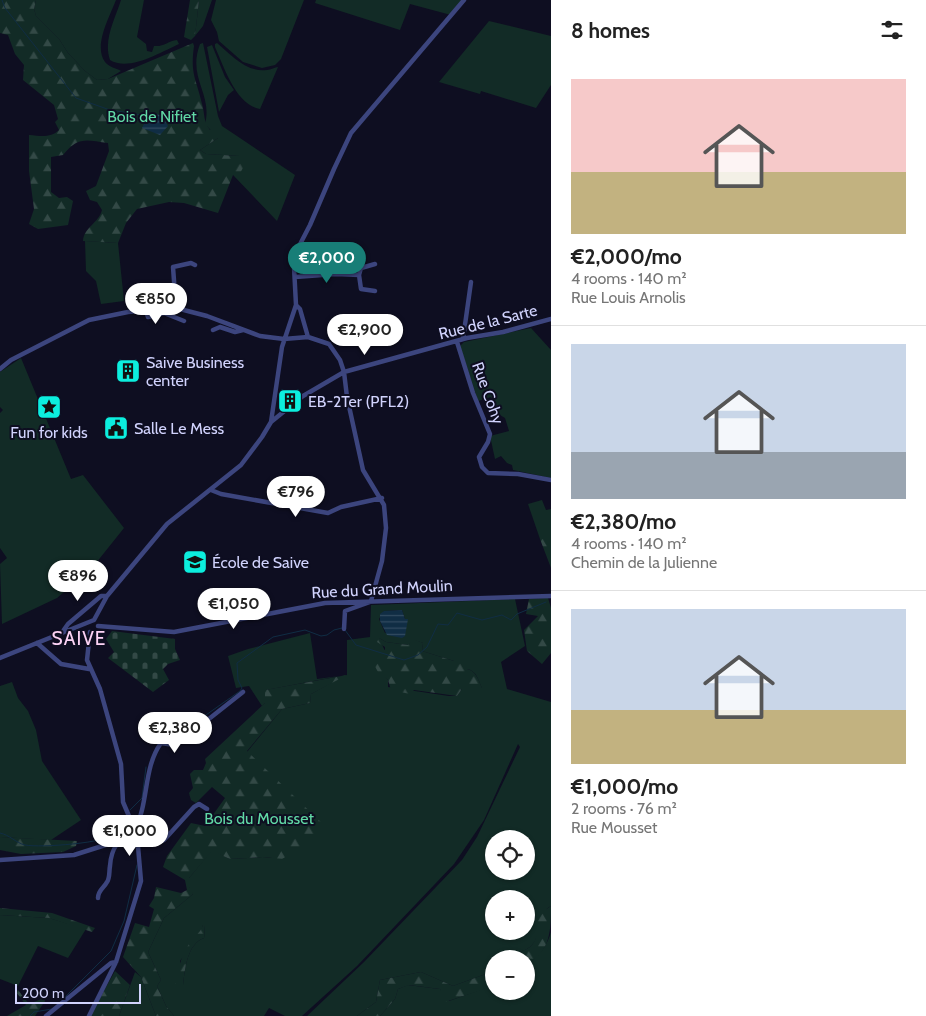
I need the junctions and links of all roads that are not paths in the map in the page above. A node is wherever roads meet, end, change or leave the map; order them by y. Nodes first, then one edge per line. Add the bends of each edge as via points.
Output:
1 (464, 0) edge
2 (375, 264) dead end
3 (195, 265) dead end
4 (359, 275) junction
5 (295, 277) junction
6 (472, 282) dead end
7 (375, 291) dead end
8 (296, 305) junction
9 (176, 308) junction
10 (146, 311) junction
11 (551, 319) edge
12 (184, 321) dead end
13 (212, 330) dead end
14 (244, 330) junction
15 (308, 338) junction
16 (284, 339) junction
17 (463, 340) junction
18 (456, 342) junction
19 (0, 368) edge
20 (344, 372) junction
21 (271, 422) junction
22 (551, 480) edge
23 (211, 490) junction
24 (382, 498) junction
25 (107, 596) junction
26 (551, 596) edge
27 (371, 601) junction
28 (94, 620) junction
29 (86, 625) junction
30 (98, 626) junction
31 (344, 628) dead end
32 (63, 631) junction
33 (90, 632) junction
34 (37, 642) junction
35 (0, 658) edge
36 (89, 668) junction
37 (243, 692) dead end
38 (207, 808) dead end
39 (136, 832) junction
40 (118, 841) junction
41 (0, 860) edge
42 (98, 898) dead end
43 (116, 962) junction
44 (46, 1016) edge
45 (89, 1016) edge

1 - 5 street via 351,133 296,252
2 - 4 street via 361,268
3 - 9 street via 173,267
4 - 5 street
4 - 7 street via 361,289
5 - 8 street
6 - 17 street
8 - 15 street via 300,308
8 - 16 street
9 - 10 street
9 - 14 street
10 - 12 street via 148,317 164,313
10 - 19 street via 90,320
11 - 17 street, Rue de la Sarte
13 - 14 street via 220,327 235,332
14 - 16 street
15 - 16 street
15 - 20 street via 329,344
16 - 21 street
17 - 18 street, Rue de la Sarte
18 - 20 street, Rue de la Sarte
18 - 22 street, Rue Cohy via 490,434 479,457 482,467 494,474 518,474
20 - 21 street, Rue de la Sarte via 303,396
20 - 24 street via 363,470
21 - 23 street via 242,465
23 - 24 street via 328,513
23 - 25 street via 171,520
24 - 27 street via 386,528 380,570
25 - 28 street
25 - 32 street via 101,596
26 - 27 street, Rue du Grand Moulin
27 - 30 street, Rue du Grand Moulin via 306,605 174,632
27 - 31 street via 345,611
28 - 29 street
28 - 30 street
29 - 32 street
29 - 33 street
30 - 33 street
32 - 34 street
33 - 36 street
34 - 35 street
34 - 36 street via 62,664
36 - 39 street via 95,678 121,764 123,802
37 - 39 street via 174,745 161,743 148,775
38 - 39 street via 199,804 194,806 164,840
39 - 40 street via 124,835
39 - 43 street via 140,886
40 - 41 street via 74,855
40 - 42 street via 110,857 108,880 98,892
43 - 44 street
43 - 45 street

